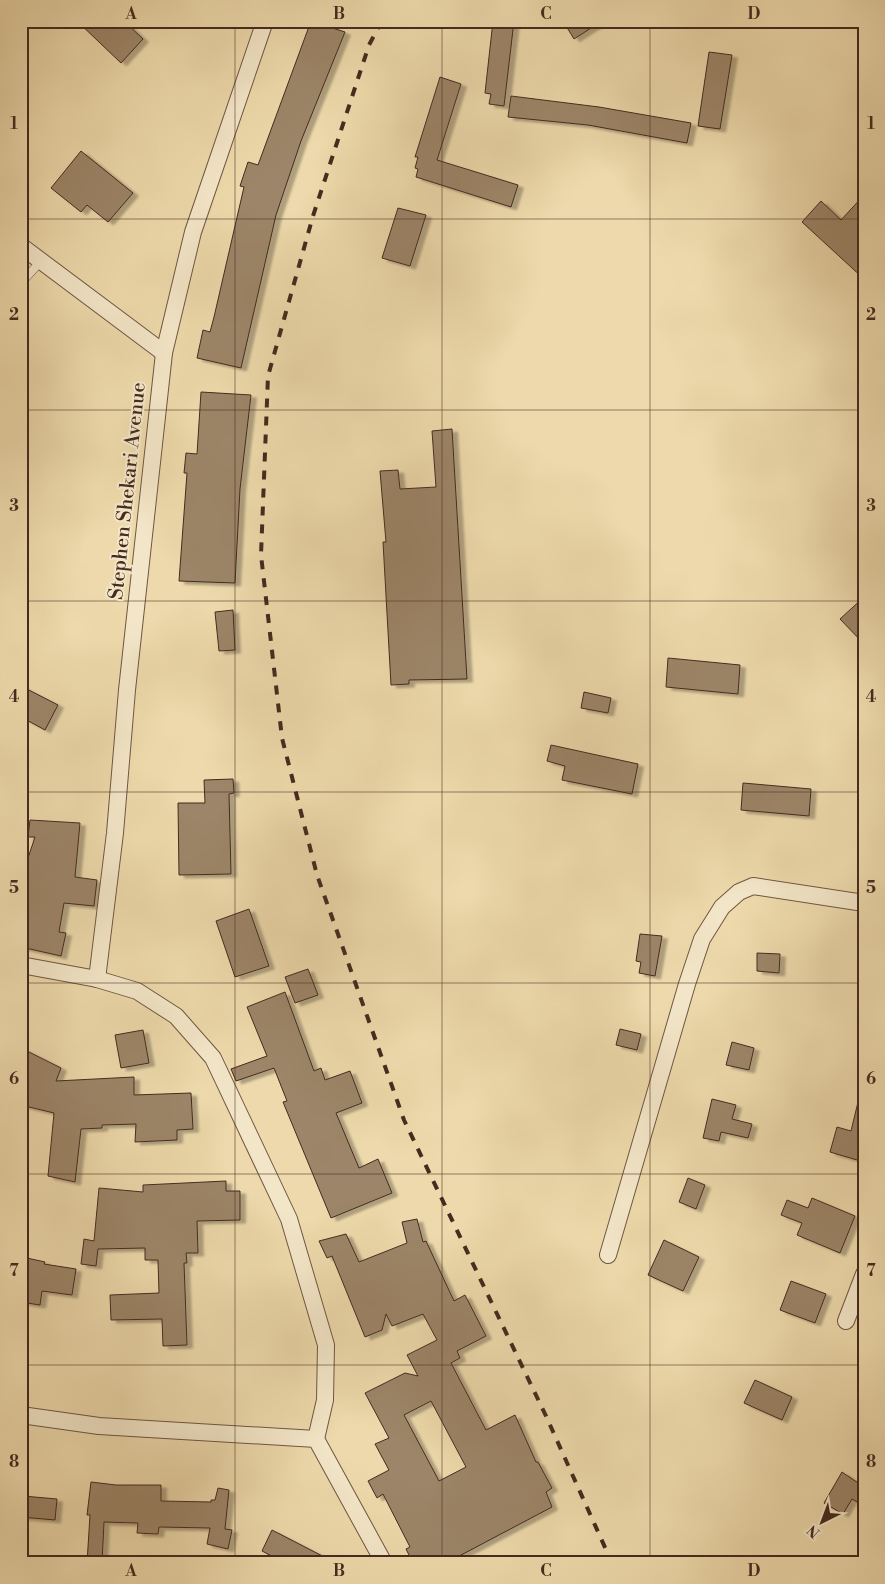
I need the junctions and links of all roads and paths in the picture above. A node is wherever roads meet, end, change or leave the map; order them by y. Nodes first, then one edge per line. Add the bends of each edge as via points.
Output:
1 (265, 21) edge
2 (21, 246) edge
3 (41, 261) junction
4 (21, 283) edge
5 (164, 353) junction
6 (864, 904) edge
7 (21, 965) edge
8 (97, 979) junction
9 (608, 1255) dead end
10 (864, 1274) edge
11 (846, 1321) dead end
12 (21, 1415) edge
13 (316, 1439) junction
14 (384, 1563) edge

1 - 5 street, Stephen Shekari Avenue via 193,232
2 - 3 street
3 - 4 lane
3 - 5 street
5 - 8 street, Stephen Shekari Avenue
6 - 9 street via 753,886 739,892 722,907 702,939 686,984
7 - 8 street
8 - 13 street via 137,992 176,1016 213,1058 289,1219 326,1345 324,1400
10 - 11 street
12 - 13 street via 99,1426
13 - 14 street

